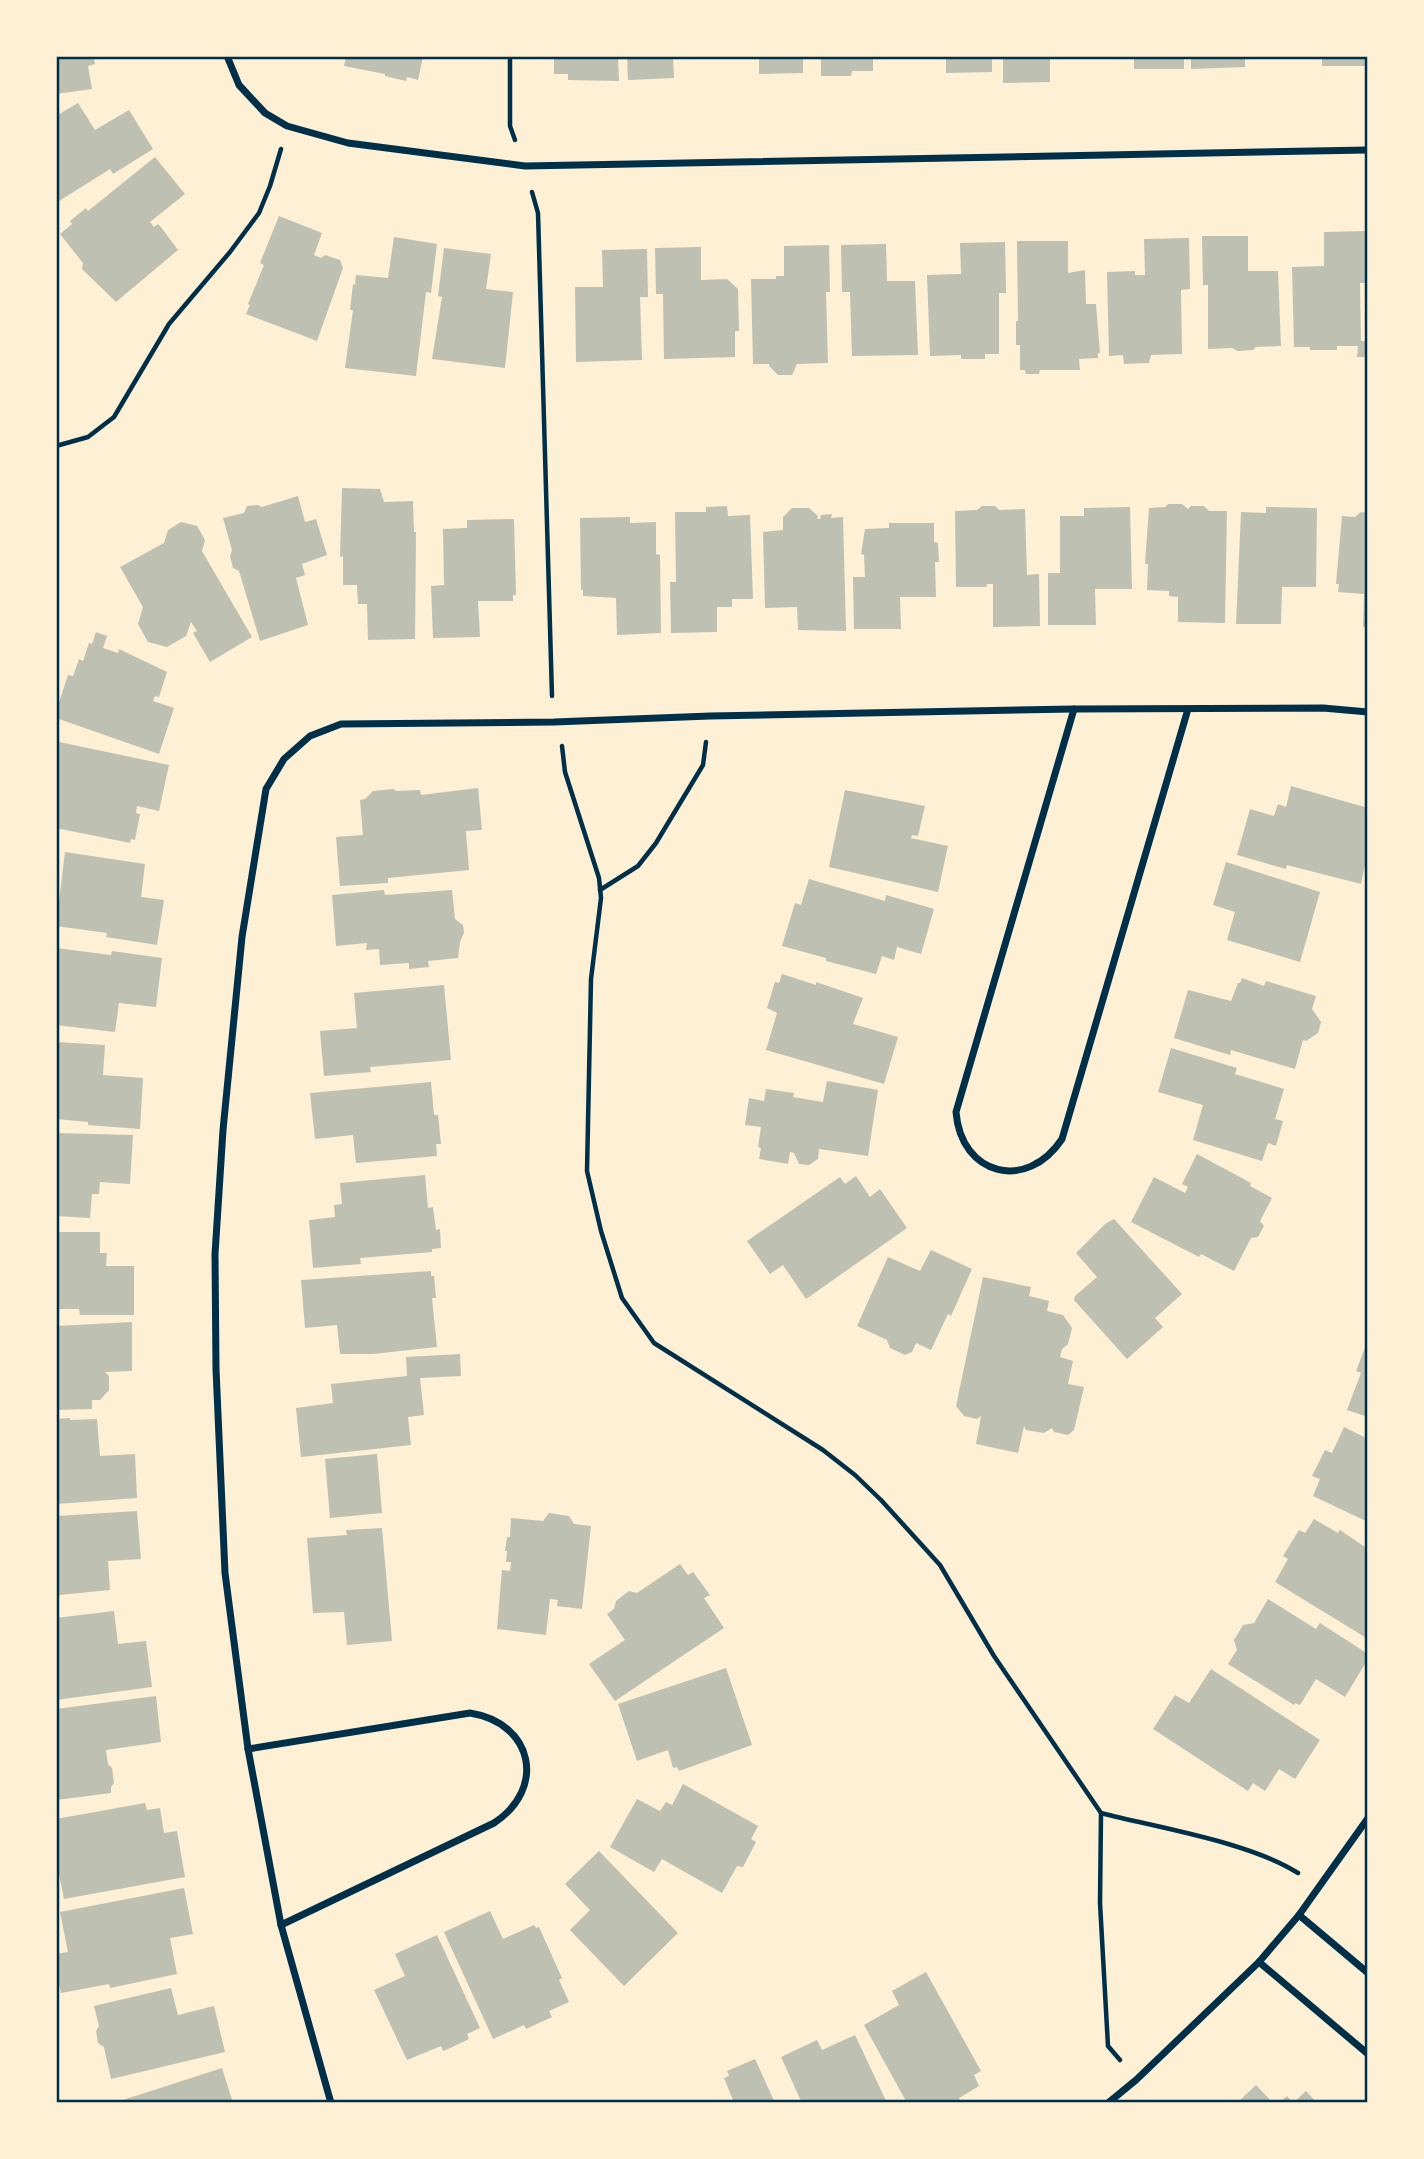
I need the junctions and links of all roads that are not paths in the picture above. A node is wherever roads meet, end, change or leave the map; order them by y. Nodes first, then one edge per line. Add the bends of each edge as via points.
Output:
1 (227, 56) edge
2 (1368, 150) edge
3 (1074, 709) junction
4 (1188, 709) junction
5 (1368, 712) edge
6 (248, 1749) junction
7 (1368, 1818) edge
8 (1299, 1915) junction
9 (281, 1925) junction
10 (1259, 1962) junction
11 (1368, 1973) edge
12 (1368, 2054) edge
13 (331, 2103) edge
14 (1108, 2103) edge

1 - 2 street via 239,85 265,113 287,126 348,143 525,166
3 - 4 street
3 - 4 street via 956,1112 958,1129 975,1158 1007,1171 1039,1163 1062,1139
3 - 6 street via 341,724 310,736 284,759 266,789 242,937 215,1254 225,1573
4 - 5 street
6 - 9 street
6 - 9 street via 470,1713 503,1723 524,1751 526,1784 508,1814
7 - 8 street
8 - 10 street
8 - 11 street
9 - 13 street
10 - 12 street
10 - 14 street

